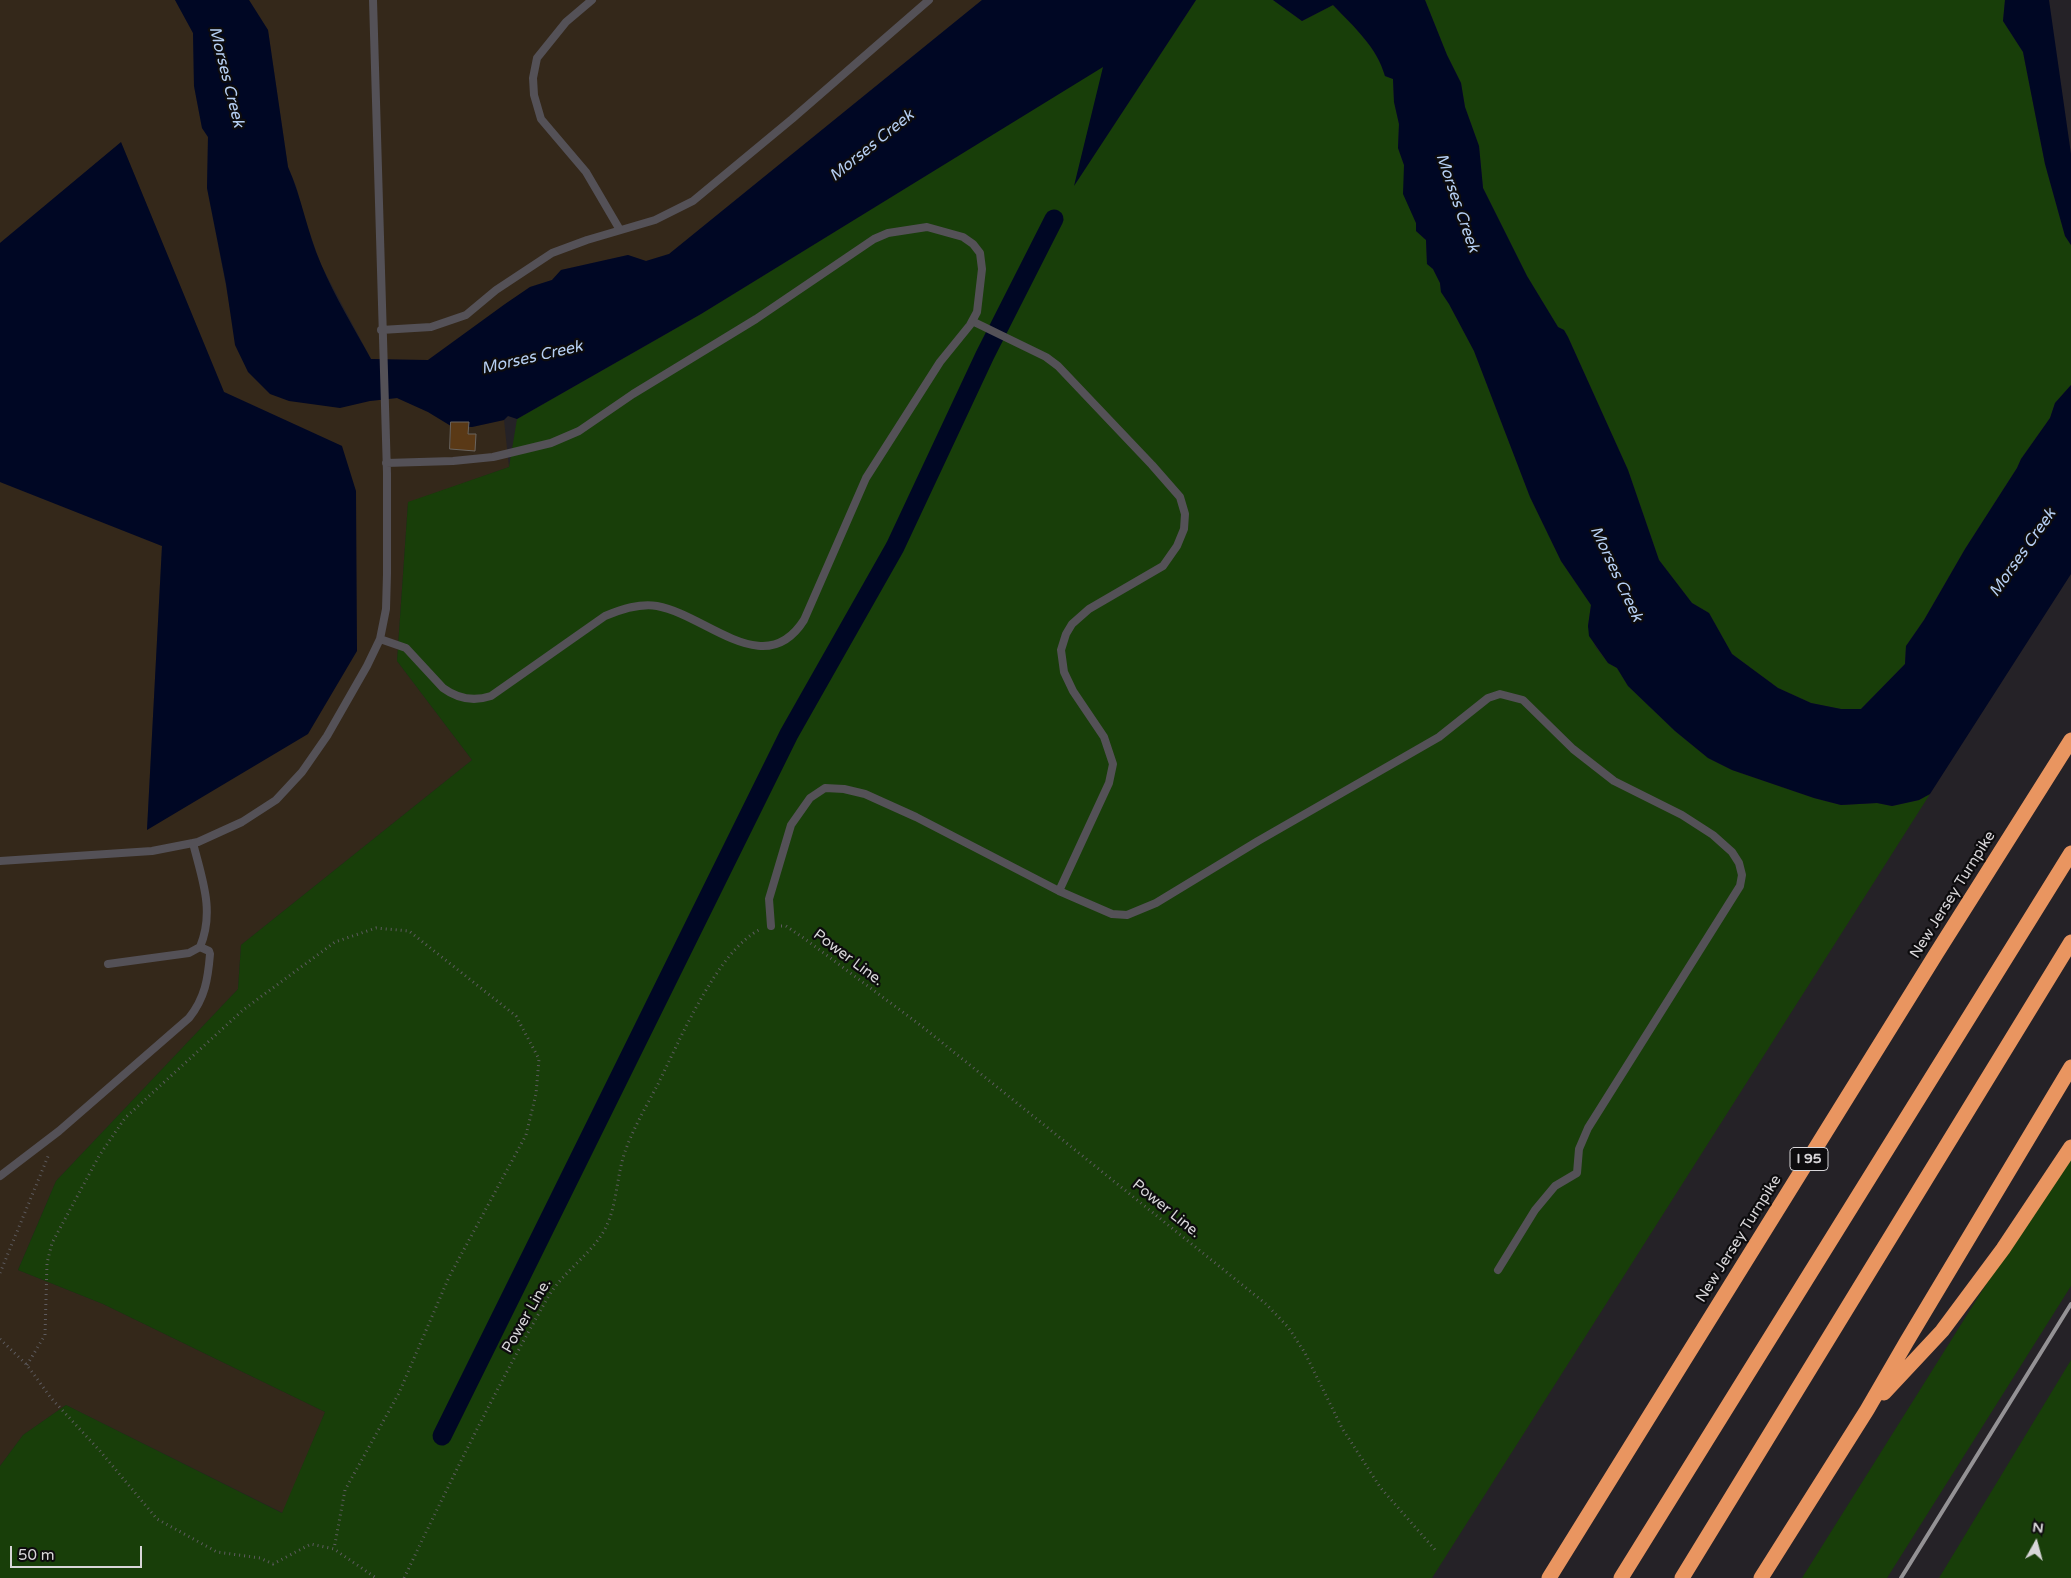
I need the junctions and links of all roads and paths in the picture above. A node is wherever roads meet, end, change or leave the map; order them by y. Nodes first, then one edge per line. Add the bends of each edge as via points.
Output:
1 (373, 0) edge
2 (592, 0) edge
3 (929, 0) edge
4 (620, 230) junction
5 (972, 321) junction
6 (382, 330) junction
7 (386, 462) junction
8 (380, 639) junction
9 (2071, 740) edge
10 (194, 843) junction
11 (2071, 853) edge
12 (0, 860) edge
13 (1059, 891) junction
14 (771, 926) junction
15 (2071, 942) edge
16 (200, 947) junction
17 (108, 964) dead end
18 (2071, 1067) edge
19 (59, 1131) junction
20 (2071, 1147) edge
21 (0, 1176) edge
22 (1498, 1270) dead end
23 (0, 1274) edge
24 (0, 1339) edge
25 (27, 1365) junction
26 (1867, 1410) junction
27 (334, 1549) junction
28 (1436, 1551) dead end
29 (376, 1578) edge
30 (404, 1578) edge
31 (1549, 1578) edge
32 (1621, 1578) edge
33 (1682, 1578) edge
34 (1761, 1578) edge

1 - 6 lane
2 - 4 lane via 566,22 537,58 534,95 541,119 586,172
3 - 4 lane via 693,201 655,220
4 - 6 lane via 552,253 496,290 466,315 431,327
5 - 7 lane via 982,269 980,253 963,237 927,227 908,228 874,239 756,319 579,431 551,443 493,457
5 - 8 lane via 940,362 866,478 804,620 790,638 757,647 736,641 673,610 640,606 605,616 491,696 472,700 443,688 406,648
5 - 13 lane via 1058,366 1180,497 1185,514 1178,546 1163,566 1089,609 1066,634 1061,650 1064,672 1104,737 1113,764 1109,784
6 - 7 lane
7 - 8 lane via 388,574
8 - 10 lane via 327,736 302,772 276,800 242,822
9 - 31 highway, New Jersey Turnpike / I 95
10 - 12 lane via 152,851
10 - 16 lane via 208,911 206,932
11 - 32 highway
13 - 14 lane via 865,794 824,788 810,798 791,825 769,899
13 - 22 lane via 1112,914 1128,915 1140,911 1439,737 1488,698 1500,694 1523,700 1573,749 1614,781 1682,814 1726,846 1739,863 1742,874 1740,886 1588,1128 1579,1149 1577,1173 1555,1186 1535,1210
14 - 28 path, Power Line. via 786,926 924,1028 1266,1304 1288,1327 1305,1353 1342,1428 1380,1487
14 - 30 path, Power Line. via 747,936 720,968 701,998 626,1148 617,1178 614,1206 604,1230 548,1298 463,1455
15 - 33 highway
16 - 17 lane via 189,953
16 - 19 lane via 210,954 207,984 197,1008
18 - 26 highway
19 - 21 lane
19 - 23 path
20 - 26 highway via 1942,1331
24 - 25 path
25 - 27 path via 51,1398 157,1519 217,1552 260,1558 273,1564 311,1544
25 - 27 path via 45,1335 47,1263 52,1242 99,1156 125,1118 243,1010 336,942 376,928 409,931 516,1016 540,1059 536,1094 526,1134 449,1277 398,1393 345,1490
26 - 34 highway
27 - 29 path

